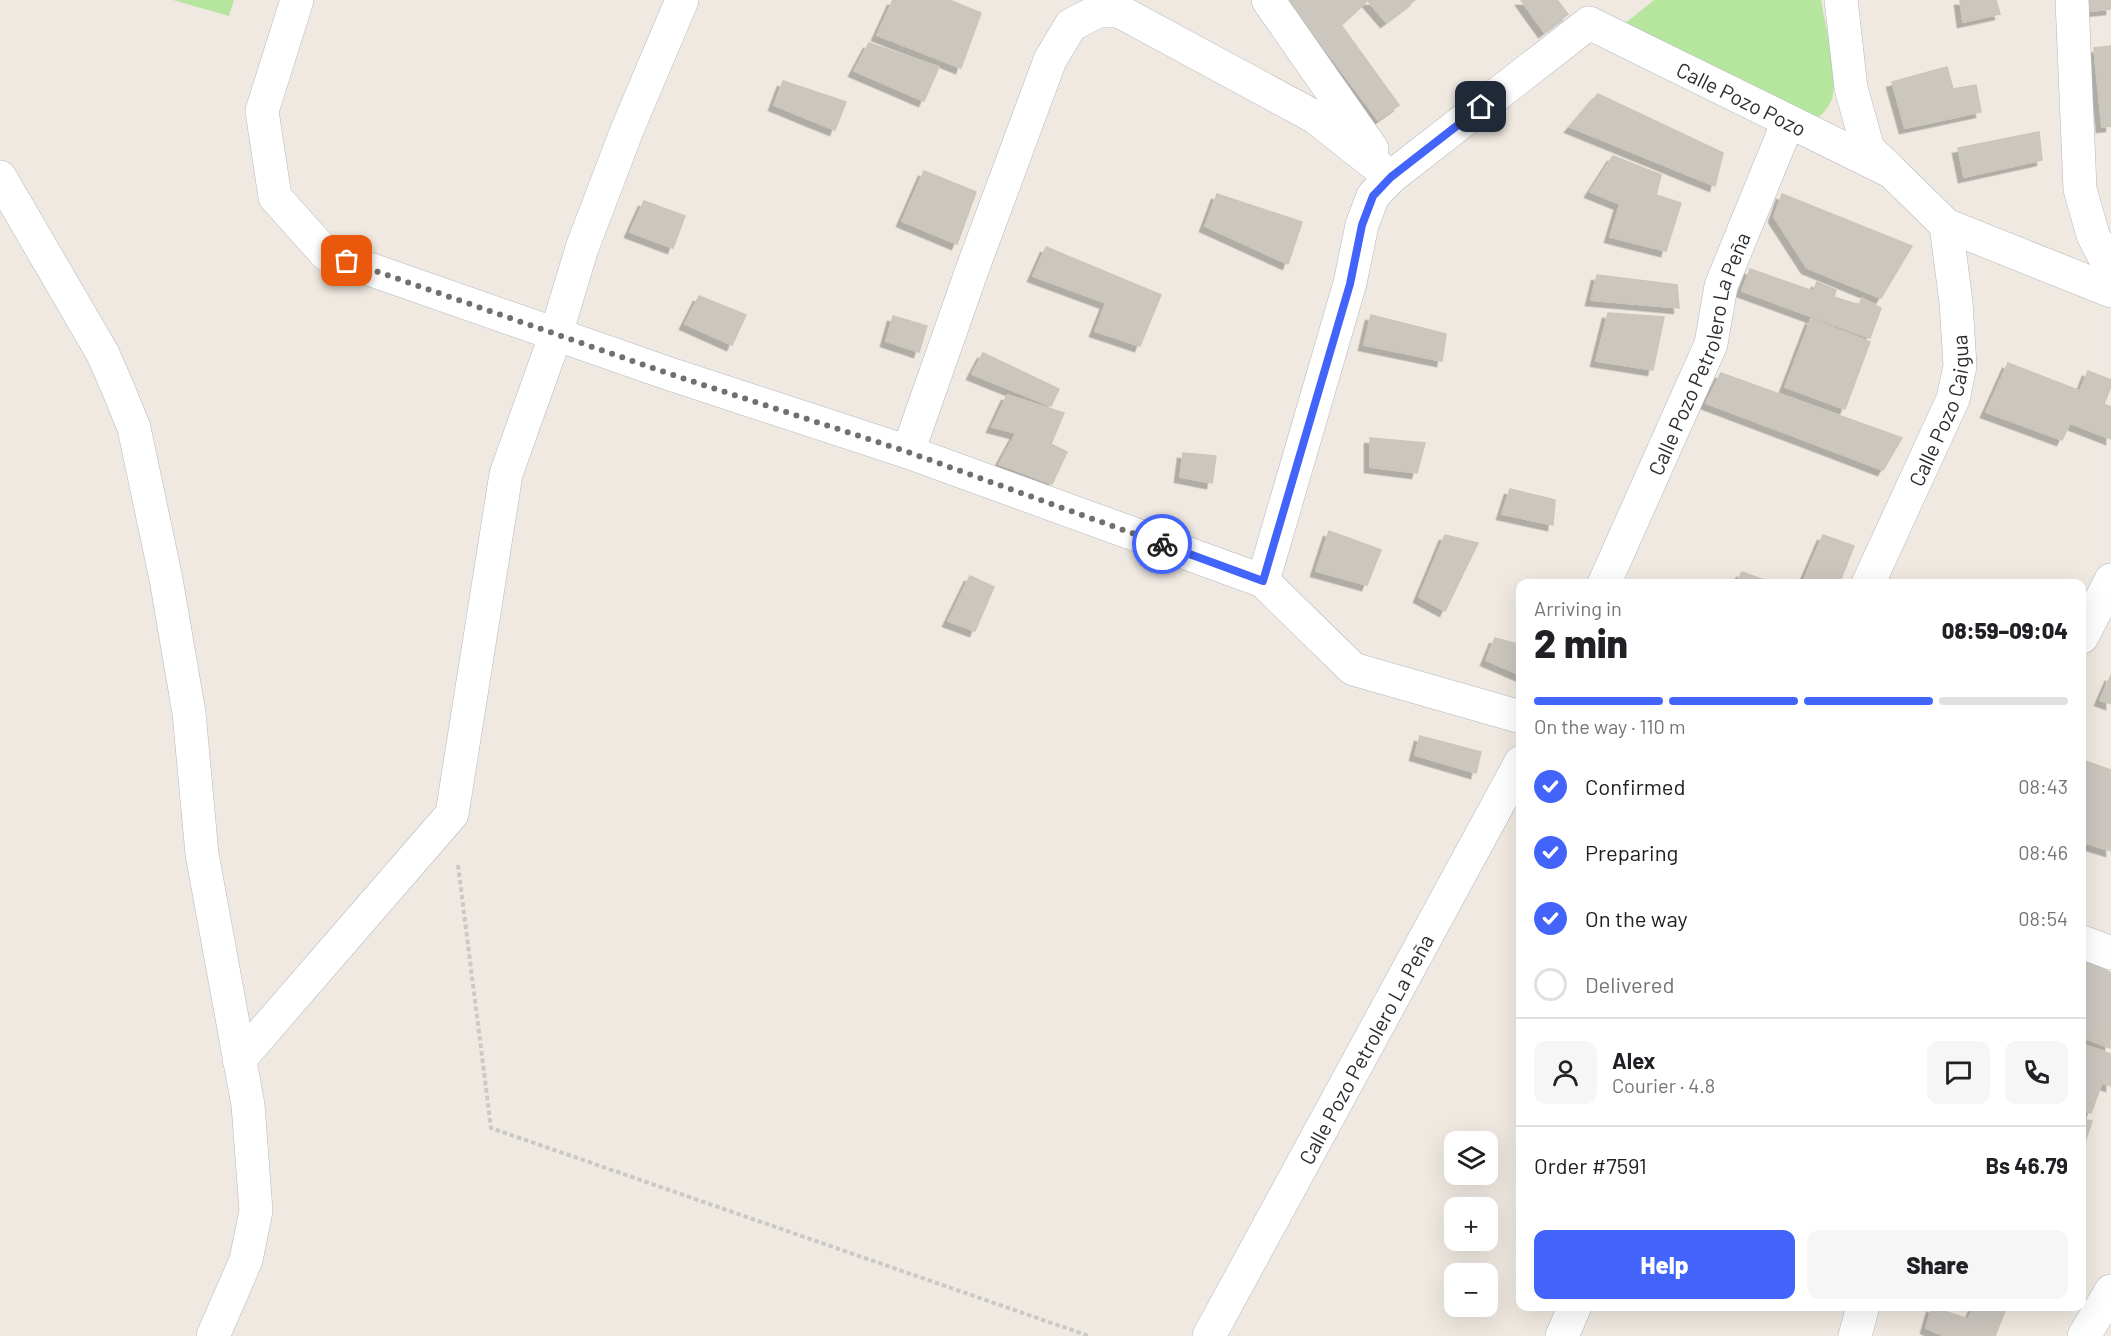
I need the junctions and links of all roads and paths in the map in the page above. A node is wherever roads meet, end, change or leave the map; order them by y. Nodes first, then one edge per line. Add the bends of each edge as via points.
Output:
1 (297, 0) edge
2 (682, 0) edge
3 (1268, 0) edge
4 (1841, 0) edge
5 (2072, 0) edge
6 (1788, 122) junction
7 (1892, 172) junction
8 (0, 177) edge
9 (1391, 177) junction
10 (1946, 225) junction
11 (2111, 270) edge
12 (2111, 291) edge
13 (556, 334) junction
14 (908, 452) junction
15 (1606, 579) edge
16 (1870, 579) edge
17 (2111, 580) edge
18 (1263, 581) junction
19 (2086, 629) edge
20 (1516, 716) edge
21 (1516, 771) edge
22 (452, 814) junction
23 (2086, 944) edge
24 (2111, 953) edge
25 (239, 1059) junction
26 (2111, 1291) edge
27 (1573, 1311) edge
28 (1862, 1311) edge
29 (213, 1336) edge
30 (1089, 1336) edge
31 (1209, 1336) edge
32 (1562, 1336) edge
33 (1855, 1336) edge
34 (2084, 1336) edge

1 - 13 street via 262,111 275,197 326,254
2 - 13 street via 582,248
3 - 9 street
4 - 7 street via 1851,88 1868,149
5 - 11 street via 2080,189 2093,235
6 - 7 street, Calle Pozo Pozo
6 - 9 street, Calle Pozo Pozo via 1589,23
6 - 15 street, Calle Pozo Petrolero La Peña via 1721,286 1711,344
7 - 10 street, Calle Pozo Pozo
8 - 25 street via 103,354 134,428 188,702 202,854
9 - 14 street via 1315,117 1119,11 1098,12 1071,24 1050,60
9 - 18 street via 1373,196 1362,225 1350,284
10 - 12 street, Calle Pozo Pozo
10 - 16 street, Calle Pozo Caigua via 1960,366 1953,399
13 - 14 street
13 - 22 street via 506,474
14 - 18 street
17 - 19 street
18 - 20 street via 1353,669
21 - 31 street, Calle Pozo Petrolero La Peña
22 - 25 street
22 - 30 path via 491,1128
23 - 24 street
25 - 29 street via 248,1105 256,1211 246,1260
26 - 34 street
27 - 32 street
28 - 33 street

